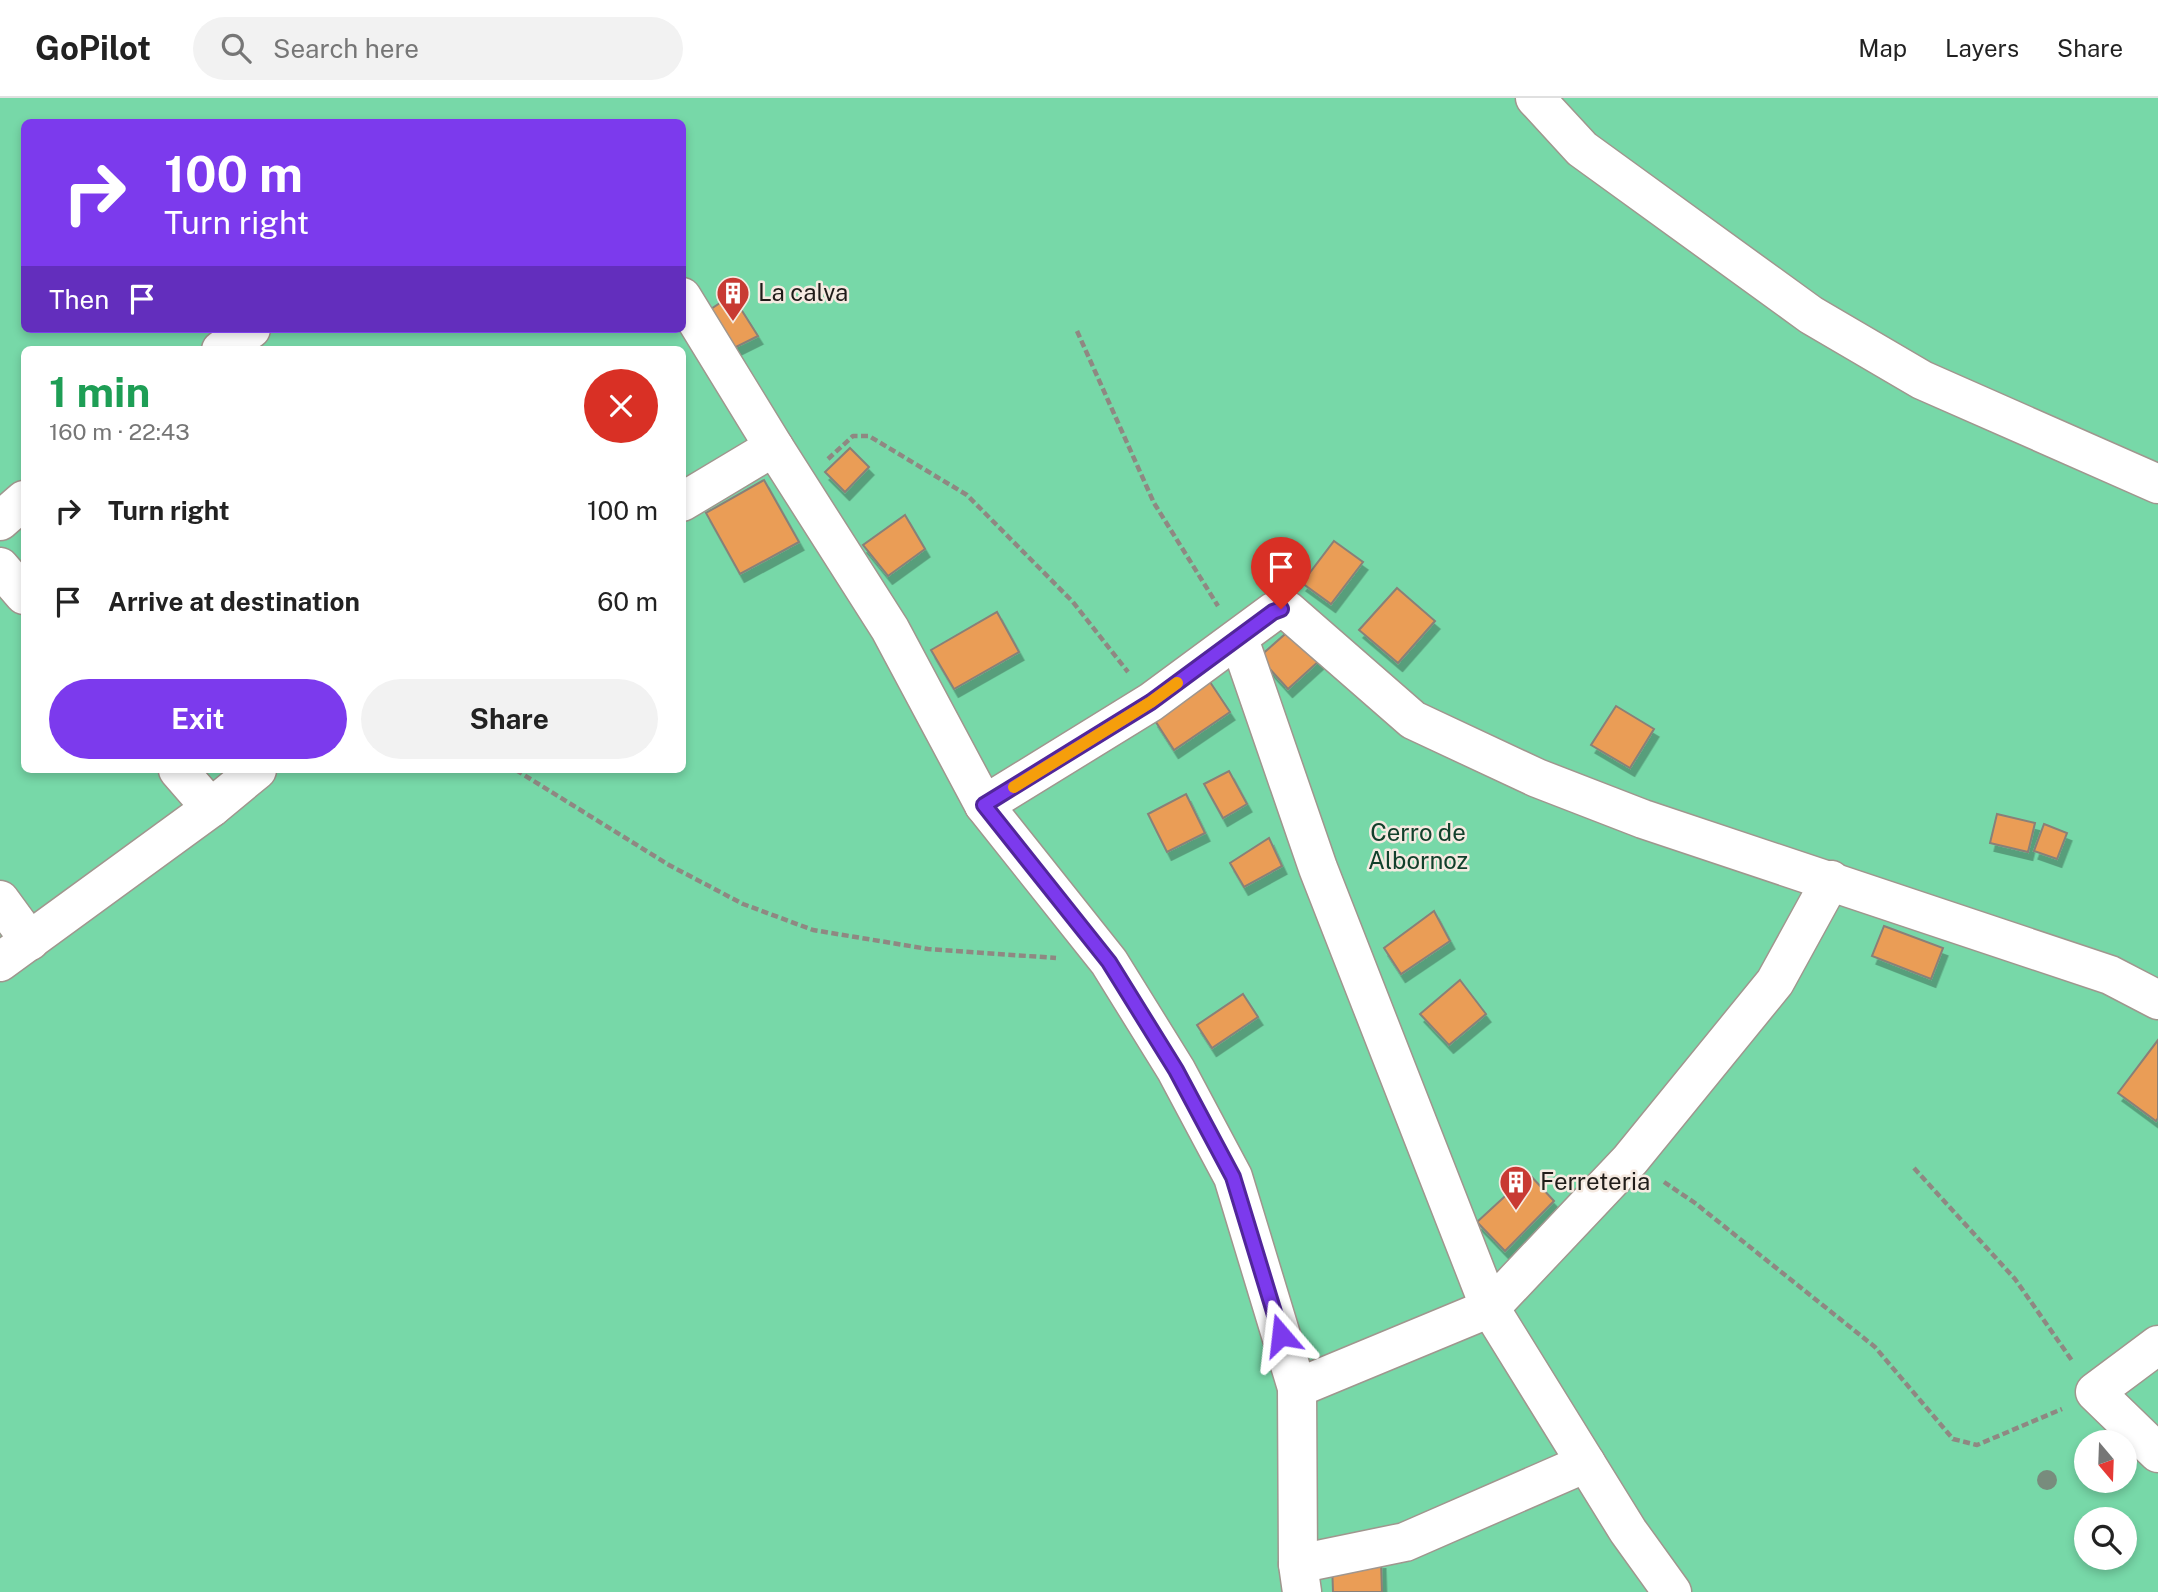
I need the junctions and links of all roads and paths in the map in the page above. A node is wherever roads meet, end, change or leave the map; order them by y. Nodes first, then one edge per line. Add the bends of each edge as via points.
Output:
1 (1535, 98) edge
2 (686, 304) edge
3 (1077, 331) dead end
4 (245, 333) edge
5 (227, 346) edge
6 (774, 447) junction
7 (2158, 484) edge
8 (799, 486) junction
9 (686, 500) edge
10 (21, 503) edge
11 (0, 521) edge
12 (0, 567) edge
13 (21, 592) edge
14 (1239, 639) junction
15 (1151, 702) junction
16 (181, 773) edge
17 (253, 773) edge
18 (521, 773) edge
19 (984, 805) junction
20 (211, 808) junction
21 (1831, 880) junction
22 (0, 900) edge
23 (15, 952) edge
24 (1109, 962) junction
25 (2158, 1000) edge
26 (1630, 1160) junction
27 (1914, 1168) dead end
28 (1490, 1308) junction
29 (2158, 1345) edge
30 (1297, 1388) junction
31 (2095, 1392) junction
32 (2158, 1453) edge
33 (1586, 1463) junction
34 (1300, 1578) edge
35 (1672, 1592) edge

1 - 7 street via 1582,149 1811,315 1923,380
2 - 6 street
3 - 14 path via 1154,503
4 - 5 street
6 - 8 street
6 - 9 street
8 - 15 path via 853,436 869,436 967,495 1073,602
8 - 19 street via 890,629
10 - 11 street
12 - 13 street
14 - 15 street
14 - 21 street via 1273,612 1287,610 1413,720 1537,778 1643,819
14 - 28 street via 1318,868
15 - 19 street
16 - 20 street
17 - 20 street
18 - 24 path via 669,865 743,904 813,930 928,950
19 - 24 street
20 - 23 street
21 - 25 street via 2110,975
21 - 26 street via 1775,982
22 - 23 street
24 - 30 street via 1176,1070 1233,1177
26 - 28 street
26 - 31 path via 1695,1203 1875,1348 1953,1439 1977,1445
27 - 31 path via 2015,1279
28 - 30 street
28 - 33 street
29 - 31 street
30 - 34 street
31 - 32 street
33 - 34 street via 1405,1542
33 - 35 street

